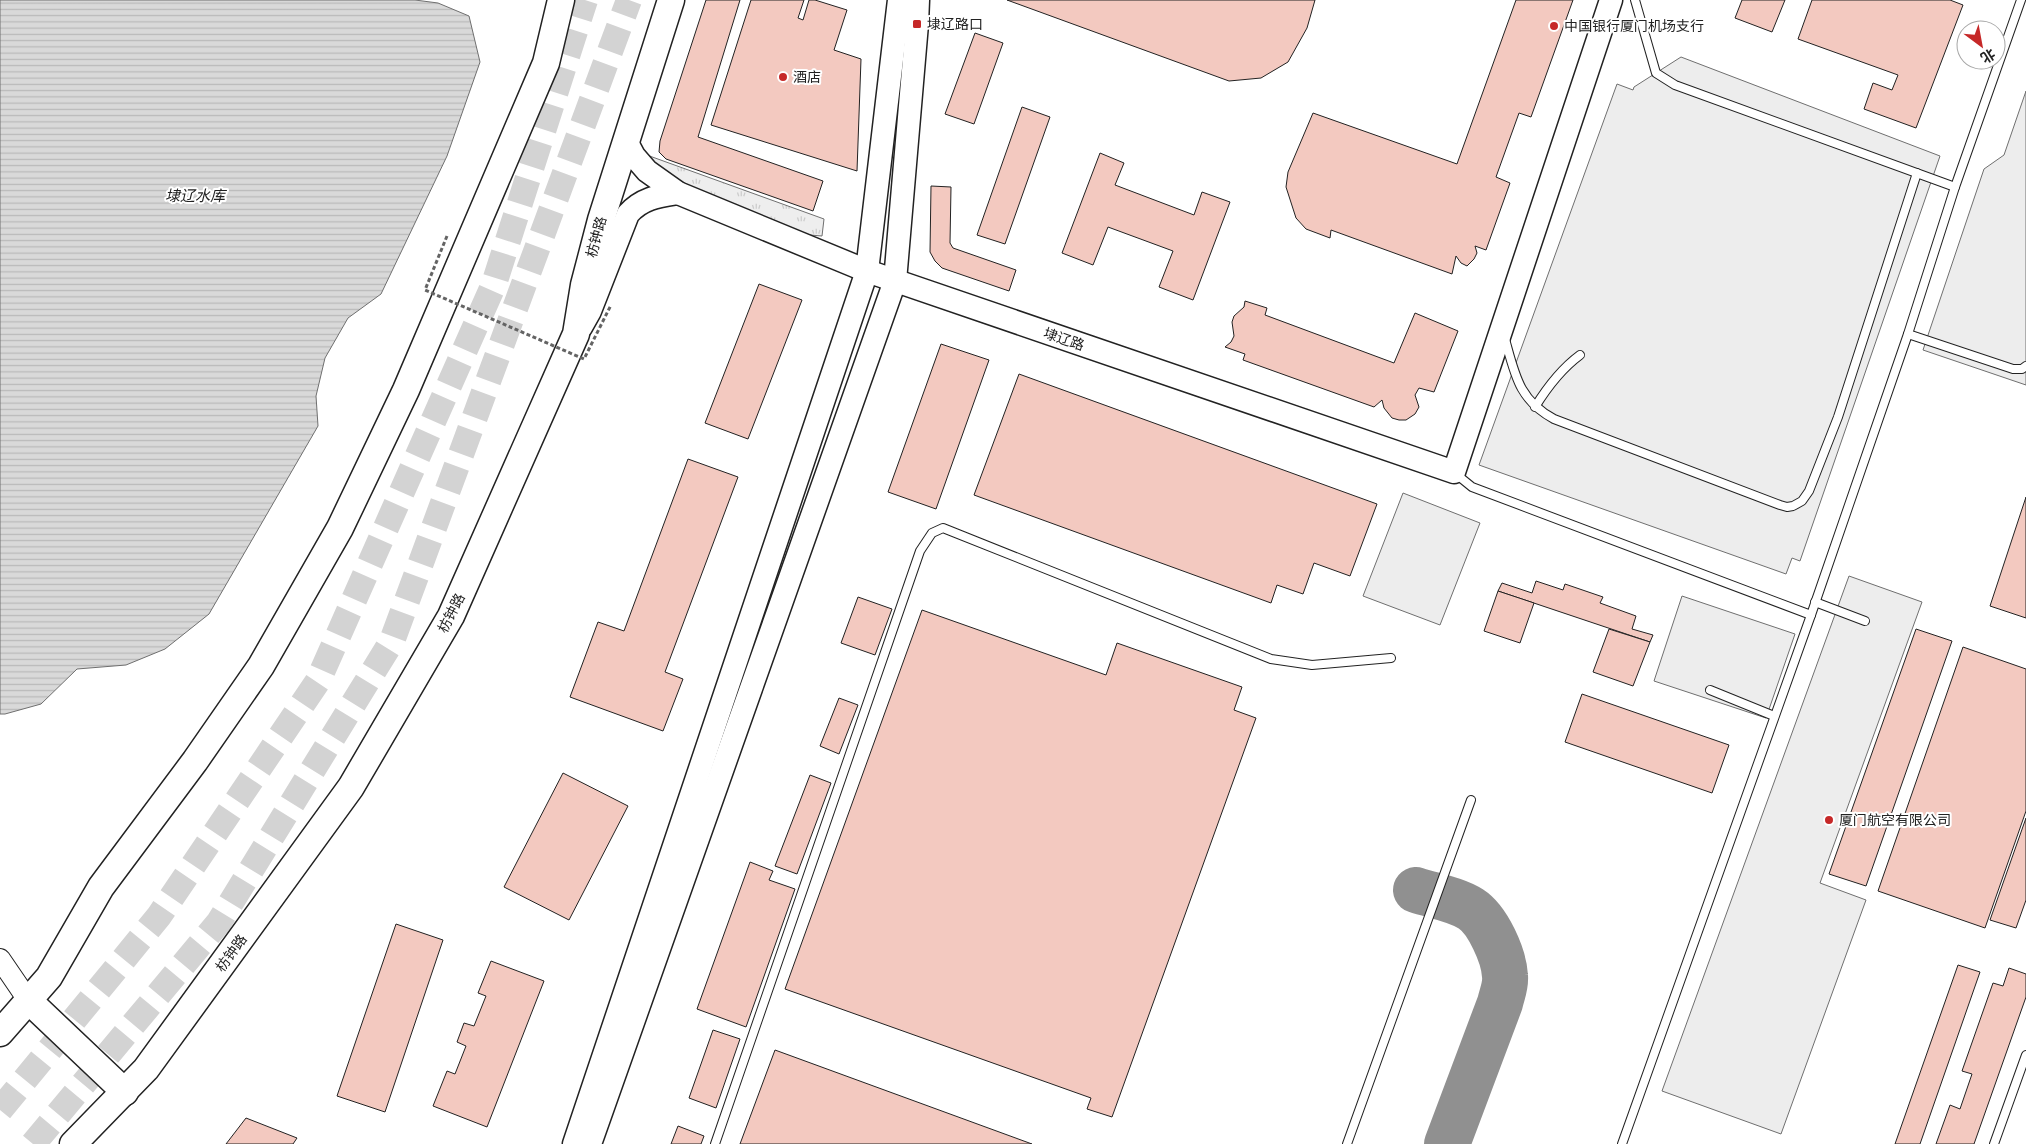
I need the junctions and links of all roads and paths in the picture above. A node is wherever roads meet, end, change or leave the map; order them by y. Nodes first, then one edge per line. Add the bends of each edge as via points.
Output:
1 (561, 0) edge
2 (670, 0) edge
3 (899, 0) edge
4 (918, 0) edge
5 (1611, 0) edge
6 (1635, 0) edge
7 (2023, 2) edge
8 (626, 141) junction
9 (1917, 174) junction
10 (1955, 187) junction
11 (678, 193) junction
12 (447, 236) dead end
13 (867, 271) junction
14 (895, 281) junction
15 (611, 305) dead end
16 (1501, 328) junction
17 (576, 334) junction
18 (1908, 334) junction
19 (1580, 355) dead end
20 (2026, 366) edge
21 (1535, 406) junction
22 (1454, 472) junction
23 (1815, 602) junction
24 (1811, 615) junction
25 (1865, 622) dead end
26 (1391, 658) dead end
27 (1710, 690) dead end
28 (1774, 716) junction
29 (1471, 800) dead end
30 (0, 959) edge
31 (28, 1000) junction
32 (0, 1033) edge
33 (2026, 1055) edge
34 (125, 1092) junction
35 (73, 1144) edge
36 (574, 1144) edge
37 (590, 1144) edge
38 (715, 1144) edge
39 (1347, 1144) edge
40 (1622, 1144) edge
41 (1994, 1144) edge

1 - 31 highway via 546,63 406,390 340,528 261,666 101,887 49,977
2 - 8 highway, 枋钟路
3 - 13 main road
4 - 14 main road
5 - 16 main road
6 - 9 lane via 1656,73 1675,85
7 - 10 lane
8 - 11 main road, 埭辽路 via 647,170
8 - 17 highway, 枋钟路 via 586,276
9 - 10 lane
9 - 21 lane via 1832,434 1809,491 1798,504 1780,505 1554,419
10 - 18 lane
11 - 13 main road, 埭辽路
11 - 17 main road via 639,203 628,214 590,311
12 - 15 path, bridge via 425,290 584,359
13 - 14 main road, 埭辽路
13 - 36 main road
14 - 22 main road, 埭辽路
14 - 37 main road
16 - 21 lane via 1522,389
16 - 22 main road
17 - 34 highway, 枋钟路 via 451,616 351,787 146,1070
18 - 20 lane via 2013,369
18 - 23 lane
19 - 21 lane via 1555,378
22 - 24 lane via 1472,487
23 - 24 lane
23 - 25 lane
24 - 28 lane
26 - 38 lane via 1312,665 1271,659 943,528 932,533 920,552
27 - 28 lane
28 - 40 lane
29 - 39 lane
30 - 31 street
31 - 32 highway
31 - 34 highway
33 - 41 lane
34 - 35 highway, 枋钟路

